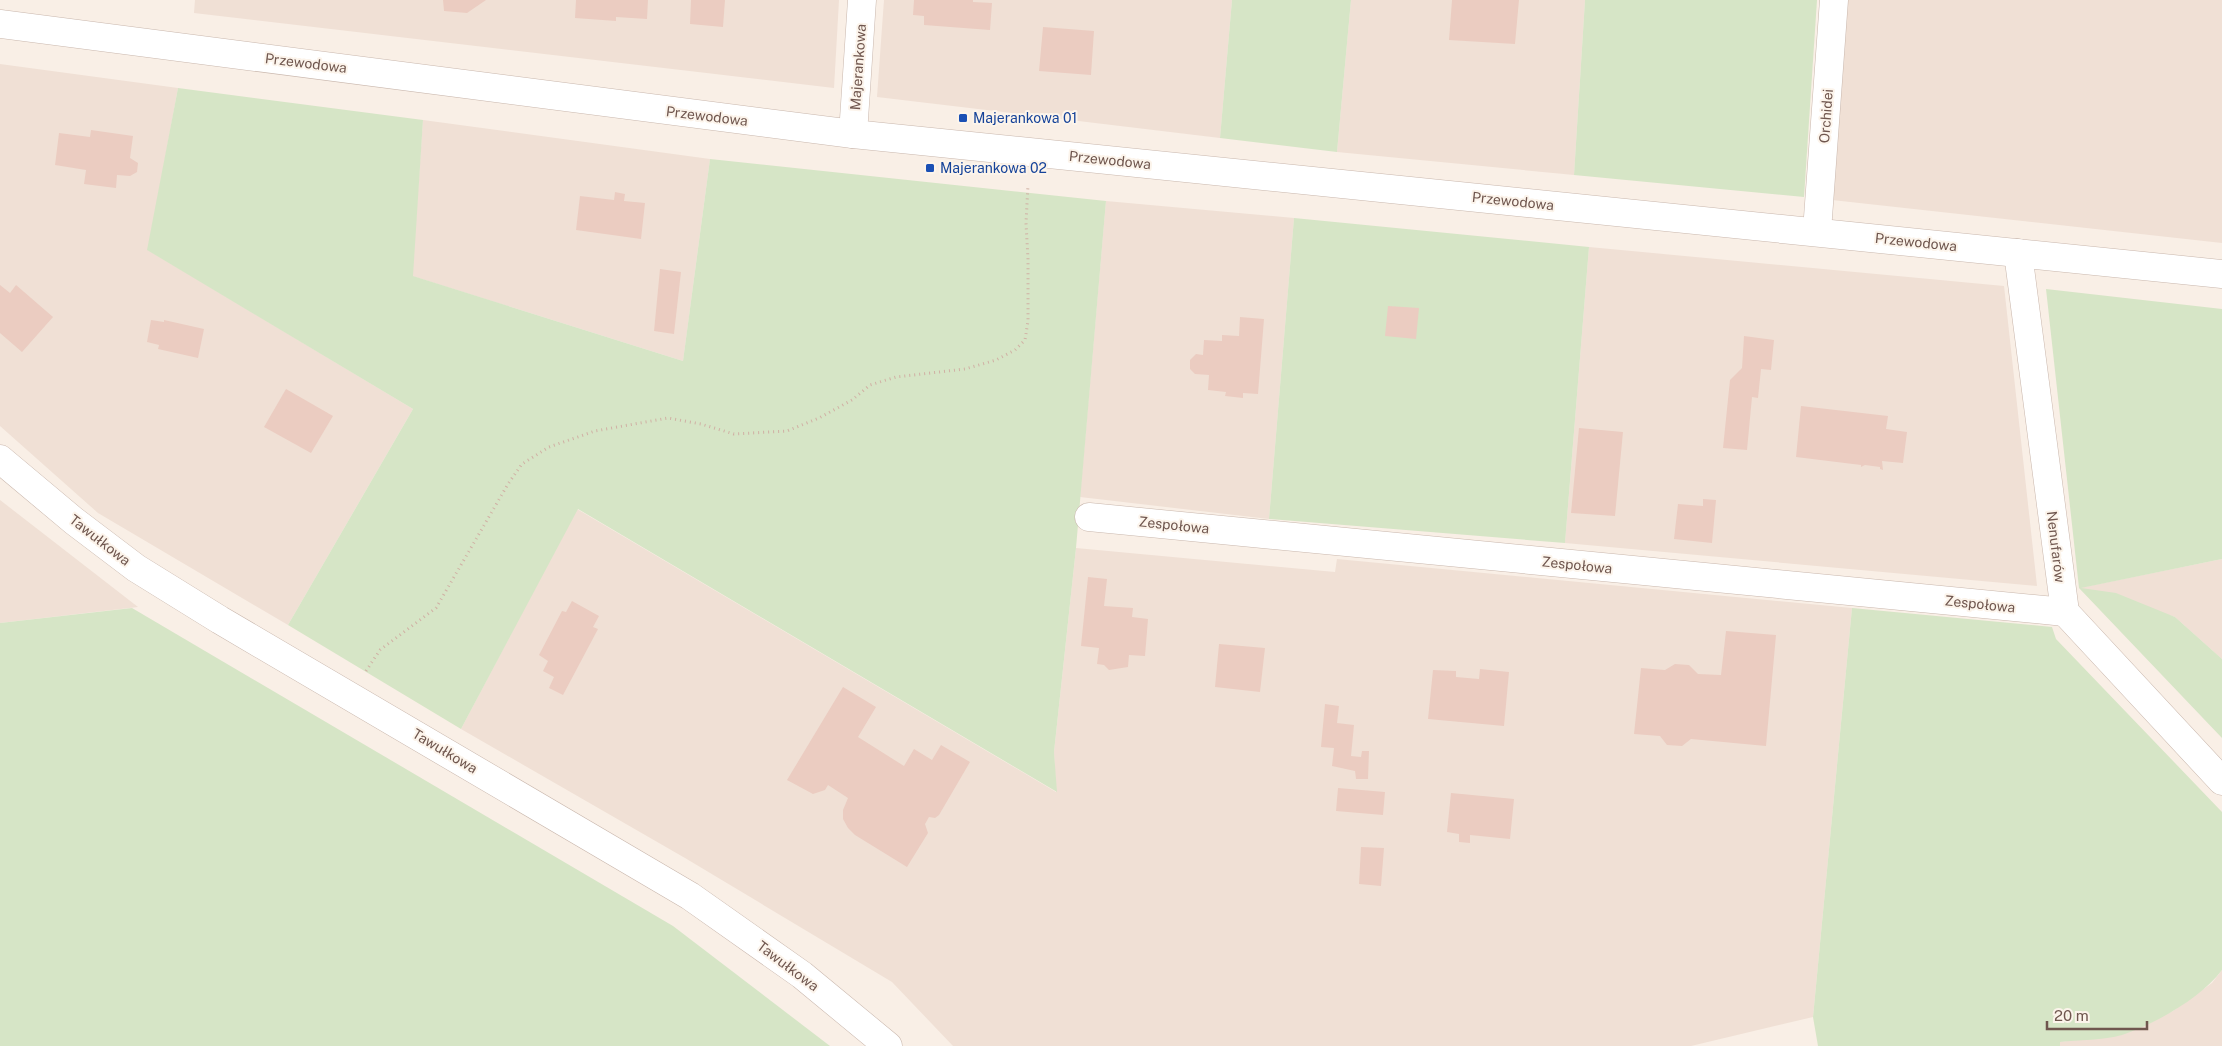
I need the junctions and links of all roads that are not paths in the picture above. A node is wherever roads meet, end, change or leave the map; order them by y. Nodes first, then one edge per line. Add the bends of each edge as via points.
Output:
1 (862, 0) edge
2 (1834, 0) edge
3 (0, 24) edge
4 (854, 134) junction
5 (1817, 232) junction
6 (2018, 253) junction
7 (2222, 274) edge
8 (0, 459) edge
9 (1089, 517) dead end
10 (2065, 612) junction
11 (2222, 781) edge
12 (888, 1046) edge

1 - 4 street, Majerankowa
2 - 5 street, Orchidei
3 - 4 street, Przewodowa
4 - 5 street, Przewodowa
5 - 6 street, Przewodowa
6 - 7 street, Przewodowa
6 - 10 street, Nenufarów
8 - 12 street, Tawułkowa via 136,568 690,896 802,975
9 - 10 street, Zespołowa
10 - 11 street

